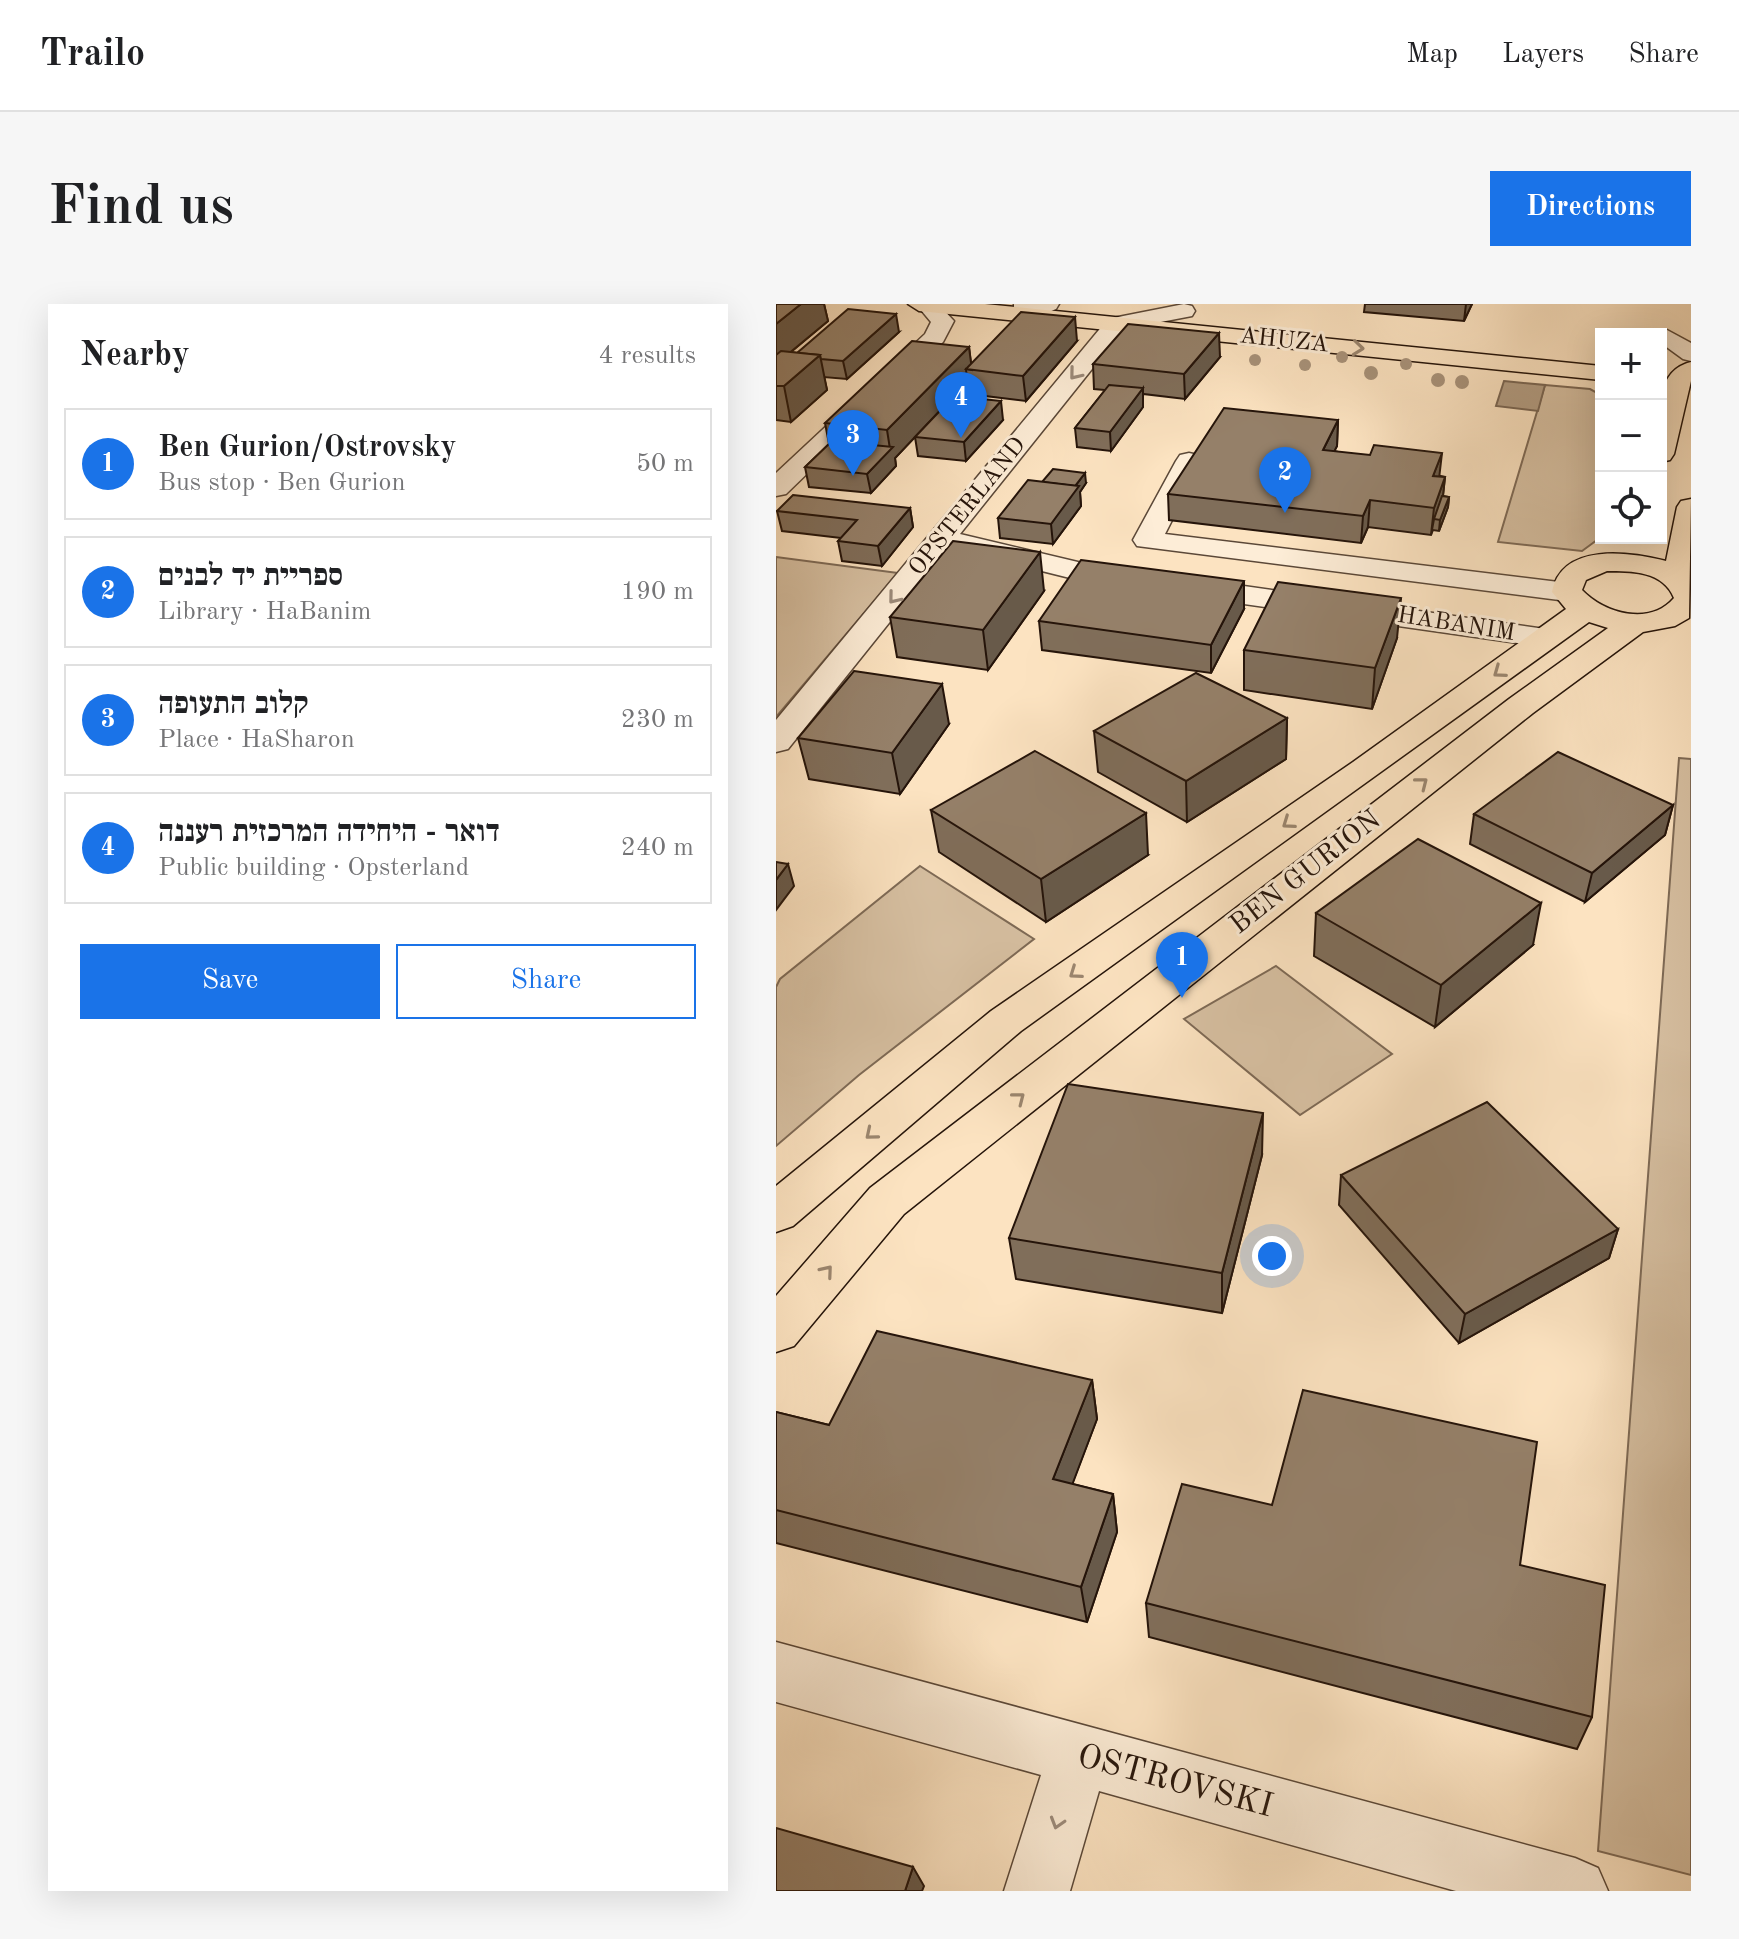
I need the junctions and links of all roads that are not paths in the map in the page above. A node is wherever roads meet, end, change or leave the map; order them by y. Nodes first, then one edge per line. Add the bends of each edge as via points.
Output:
1 (919, 304) edge
2 (1048, 304) edge
3 (926, 305) edge
4 (1025, 309) edge
5 (1118, 309) edge
6 (1184, 311) joint
7 (1667, 348) edge
8 (1595, 351) edge
9 (1667, 352) edge
10 (1691, 354) edge
11 (1595, 374) edge
12 (1682, 374) edge
13 (1667, 408) edge
14 (1189, 461) edge
15 (776, 488) edge
16 (1691, 507) edge
17 (941, 538) junction
18 (1635, 550) edge
19 (1684, 599) edge
20 (1576, 601) junction
21 (1637, 622) junction
22 (1545, 638) junction
23 (776, 742) edge
24 (776, 1213) edge
25 (776, 1331) edge
26 (776, 1672) edge
27 (1078, 1755) junction
28 (1037, 1891) edge
29 (1575, 1891) edge

1 - 3 main road, AHUZA
2 - 4 street
3 - 4 main road, AHUZA
3 - 15 street via 943,321 935,337
4 - 5 main road, AHUZA
5 - 6 street
5 -> 11 main road, AHUZA
5 -> 17 street, OPSTERLAND
6 - 8 main road, AHUZA
7 - 10 street
9 - 12 main road
12 - 13 main road
14 - 20 street, HABANIM via 1147,540
16 - 19 main road
17 - 22 street, HABANIM via 1082,572
17 -> 23 street, OPSTERLAND
18 - 19 main road
18 - 20 main road, BEN GURION via 1572,575 1568,581
19 - 21 main road via 1673,616
20 - 21 main road via 1618,621
20 - 22 main road, BEN GURION
25 -> 21 main road, BEN GURION via 887,1201
22 -> 24 main road, BEN GURION via 1006,1021
26 - 27 street, OSTROVSKI
27 -> 28 street
27 - 29 street, OSTROVSKI

